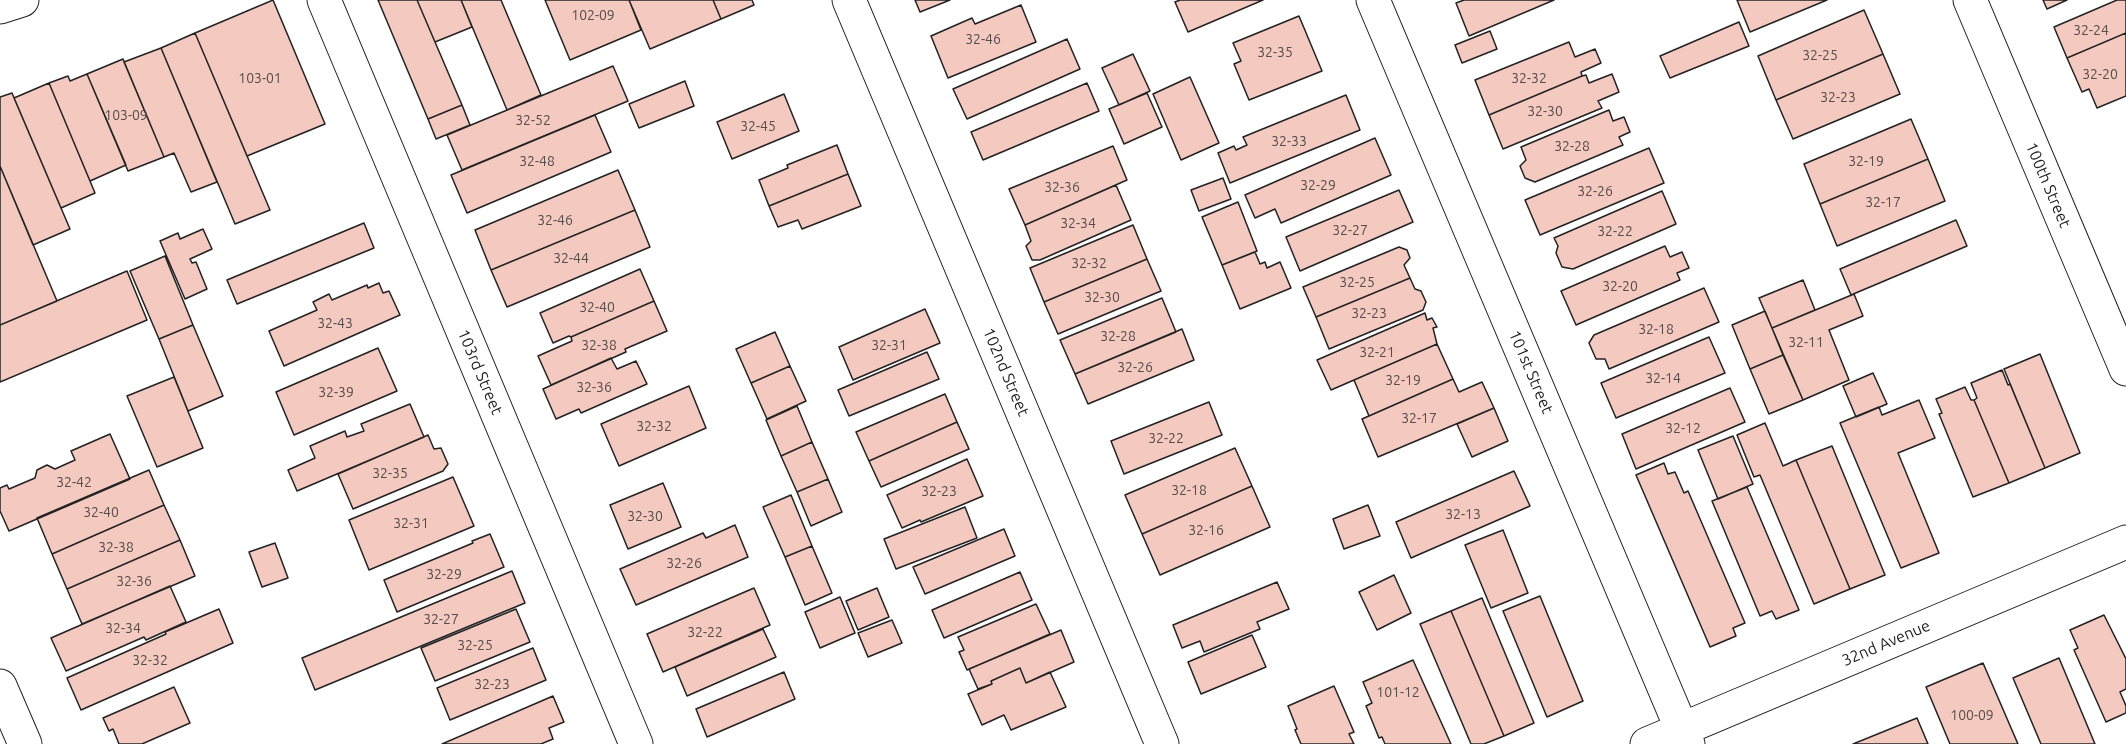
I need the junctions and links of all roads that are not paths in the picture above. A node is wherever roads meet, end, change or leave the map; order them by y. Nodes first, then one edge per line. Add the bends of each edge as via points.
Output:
1 (22, 0) edge
2 (324, 0) edge
3 (849, 0) edge
4 (1373, 0) edge
5 (1970, 0) edge
6 (0, 7) edge
7 (2126, 369) edge
8 (2126, 542) edge
9 (0, 686) edge
10 (1685, 737) edge
11 (25, 744) edge
12 (636, 744) edge
13 (1162, 744) edge
14 (1647, 744) edge

1 - 6 street
2 - 12 street, 103rd Street
3 - 13 street, 102nd Street
4 - 10 street, 101st Street
5 - 7 street, 100th Street
8 - 10 street, 32nd Avenue
9 - 11 street
10 - 14 street, 32nd Avenue

